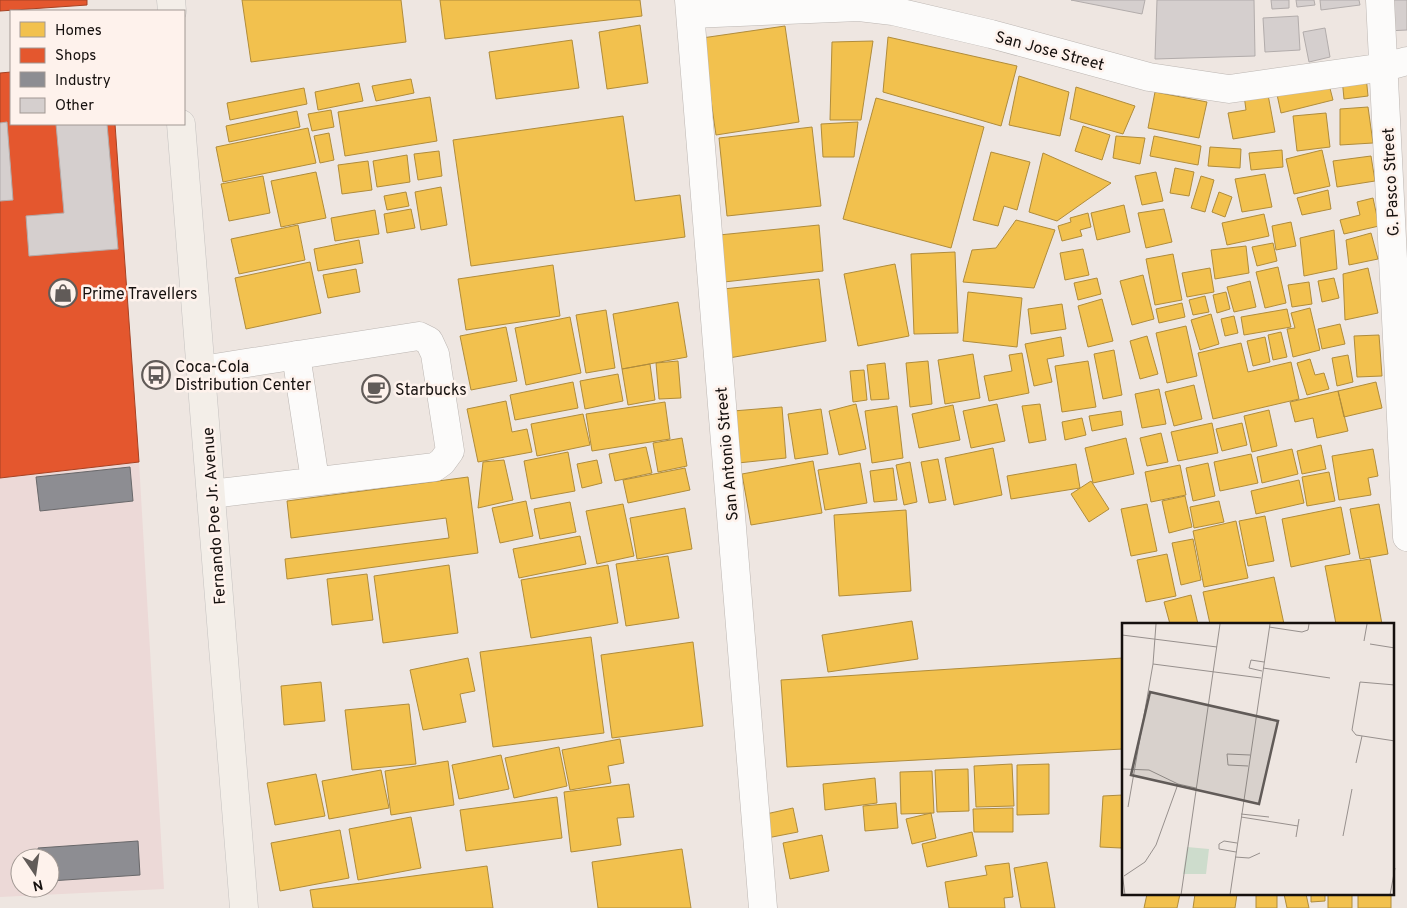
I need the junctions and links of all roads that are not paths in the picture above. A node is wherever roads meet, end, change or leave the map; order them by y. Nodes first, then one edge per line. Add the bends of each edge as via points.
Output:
1 (1380, 0) edge
2 (893, 6) edge
3 (690, 7) edge
4 (1396, 64) edge
5 (181, 125) edge
6 (296, 355) junction
7 (202, 370) junction
8 (315, 480) junction
9 (211, 494) junction
10 (1407, 537) edge
11 (244, 908) edge
12 (763, 908) edge

1 - 4 street, G. Pasco Street
2 - 3 street, San Jose Street
2 - 4 street, San Jose Street via 1149,77 1229,88
3 - 12 street, San Antonio Street
4 - 10 street, G. Pasco Street
5 - 7 main road, Fernando Poe Jr. Avenue
6 - 7 street
6 - 8 street
6 - 8 street via 420,336 429,341 435,354 450,451 435,467
7 - 9 main road, Fernando Poe Jr. Avenue
8 - 9 street
9 - 11 main road, Fernando Poe Jr. Avenue

